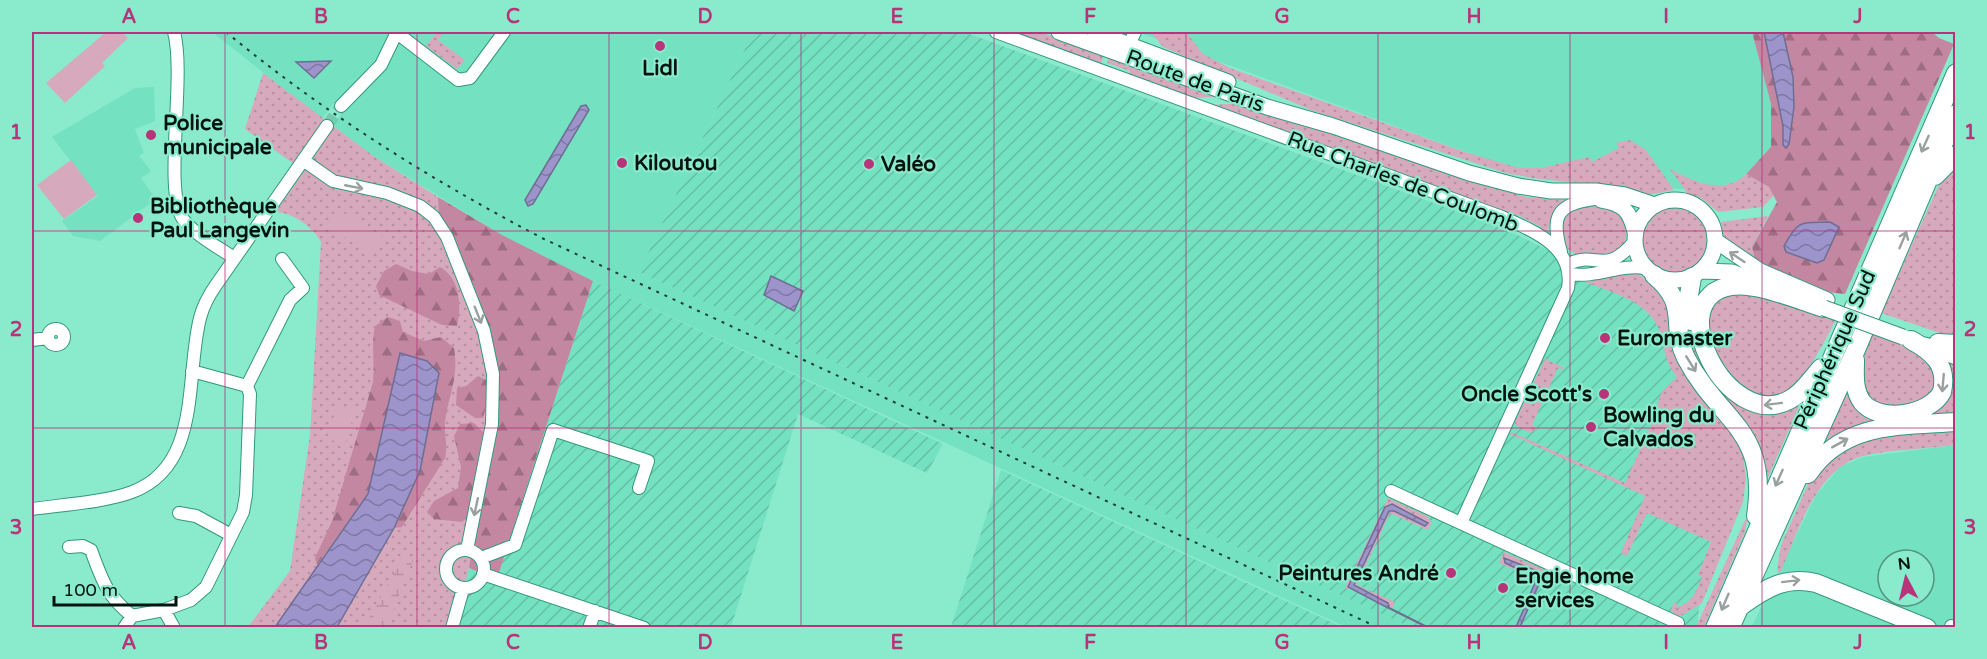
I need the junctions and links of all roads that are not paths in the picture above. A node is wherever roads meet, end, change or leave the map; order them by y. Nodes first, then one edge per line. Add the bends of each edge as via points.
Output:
1 (174, 32) edge
2 (397, 32) edge
3 (504, 32) edge
4 (996, 32) edge
5 (1059, 32) edge
6 (1095, 32) edge
7 (1126, 43) edge
8 (1956, 73) edge
9 (341, 106) tunnel mouth
10 (1956, 114) edge
11 (327, 126) tunnel mouth
12 (1956, 155) edge
13 (303, 160) junction
14 (1579, 192) junction
15 (1922, 195) junction
16 (1594, 199) junction
17 (1655, 205) junction
18 (1635, 237) junction
19 (1716, 241) junction
20 (234, 258) junction
21 (282, 259) dead end
22 (1567, 264) junction
23 (1650, 271) junction
24 (1697, 274) junction
25 (1825, 304) junction
26 (1906, 335) junction
27 (48, 338) dead end
28 (32, 340) edge
29 (1947, 344) edge
30 (1956, 350) edge
31 (1856, 352) junction
32 (1708, 355) junction
33 (1832, 355) junction
34 (1956, 357) edge
35 (192, 371) junction
36 (247, 386) junction
37 (1956, 422) edge
38 (1797, 481) junction
39 (639, 488) dead end
40 (1391, 491) dead end
41 (32, 509) edge
42 (179, 513) dead end
43 (1461, 523) junction
44 (231, 535) junction
45 (1752, 539) junction
46 (69, 547) dead end
47 (467, 550) junction
48 (481, 558) junction
49 (483, 574) junction
50 (463, 589) junction
51 (1740, 607) junction
52 (164, 610) junction
53 (595, 611) junction
54 (132, 616) junction
55 (1678, 623) dead end
56 (124, 627) edge
57 (174, 627) edge
58 (452, 627) edge
59 (589, 627) edge
60 (644, 627) edge
61 (1715, 627) edge
62 (1730, 627) edge
63 (1927, 627) edge

1 - 20 street via 179,60 176,203 188,225
2 - 3 street via 458,80 470,78
2 - 9 street via 381,65
4 - 22 street, Rue Charles de Coulomb via 1492,213 1535,233
5 - 7 main road, Route de Paris
6 - 7 main road, Route de Paris
7 - 14 main road, Route de Paris via 1333,126 1479,176 1518,186
8 -> 33 highway, Périphérique Sud
10 - 15 highway, Périphérique Sud
11 - 13 street
12 - 15 highway
13 - 20 street
13 -> 47 street via 333,181 387,193 420,206 434,217 447,237 484,331 493,374 492,424
14 - 16 main road, Route de Paris
14 - 17 main road, Route de Paris via 1596,190
31 -> 15 highway, Périphérique Sud
16 - 18 main road, Route de Paris via 1622,205
16 - 22 street via 1573,202 1558,214 1555,229
17 - 18 main road via 1640,219
17 - 19 main road via 1670,200 1697,206 1709,218
18 - 22 street via 1614,261
18 - 23 main road via 1637,256
19 - 24 main road via 1714,252
25 -> 19 main road via 1760,271
20 - 35 street via 201,315
21 - 36 street via 303,288 290,300
22 - 23 street via 1598,275 1630,265
22 - 43 street via 1566,294
23 - 24 main road via 1676,281
23 -> 45 highway via 1676,301 1686,357 1744,433 1754,454 1759,496
24 - 25 main road via 1732,272
24 - 32 highway via 1689,295 1690,323 1699,349
25 - 26 main road, bridge
25 - 32 highway via 1750,287 1732,286 1717,291 1699,315 1700,334
26 - 29 main road
26 -> 31 highway via 1935,356 1944,375 1939,398 1925,409 1881,412 1863,403 1854,380
26 - 34 main road
27 - 28 street
29 - 30 main road
31 - 38 highway, Périphérique Sud
33 -> 32 highway via 1798,394 1770,406 1739,397
33 -> 45 highway, Périphérique Sud
35 - 36 street
35 - 41 street via 181,441 158,476 128,494
36 - 44 street via 250,394 246,495 243,512
38 -> 37 highway via 1809,474 1826,450 1845,439 1892,427
38 - 51 highway, Périphérique Sud
39 - 48 street via 648,461 553,430 515,545
40 - 43 street
42 - 44 street via 196,516
43 - 55 street
44 - 52 street via 206,587 191,600
45 -> 61 highway, Périphérique Sud
46 - 54 street via 91,550 103,585
47 - 48 street
47 - 50 street via 452,555 446,570 453,585
48 - 49 street
49 - 50 street via 476,585
49 - 53 street
50 - 58 street
51 - 62 highway, Périphérique Sud
51 -> 63 highway via 1768,587 1801,580
52 - 54 street
52 - 57 street
53 - 59 street
53 - 60 street
54 - 56 street

